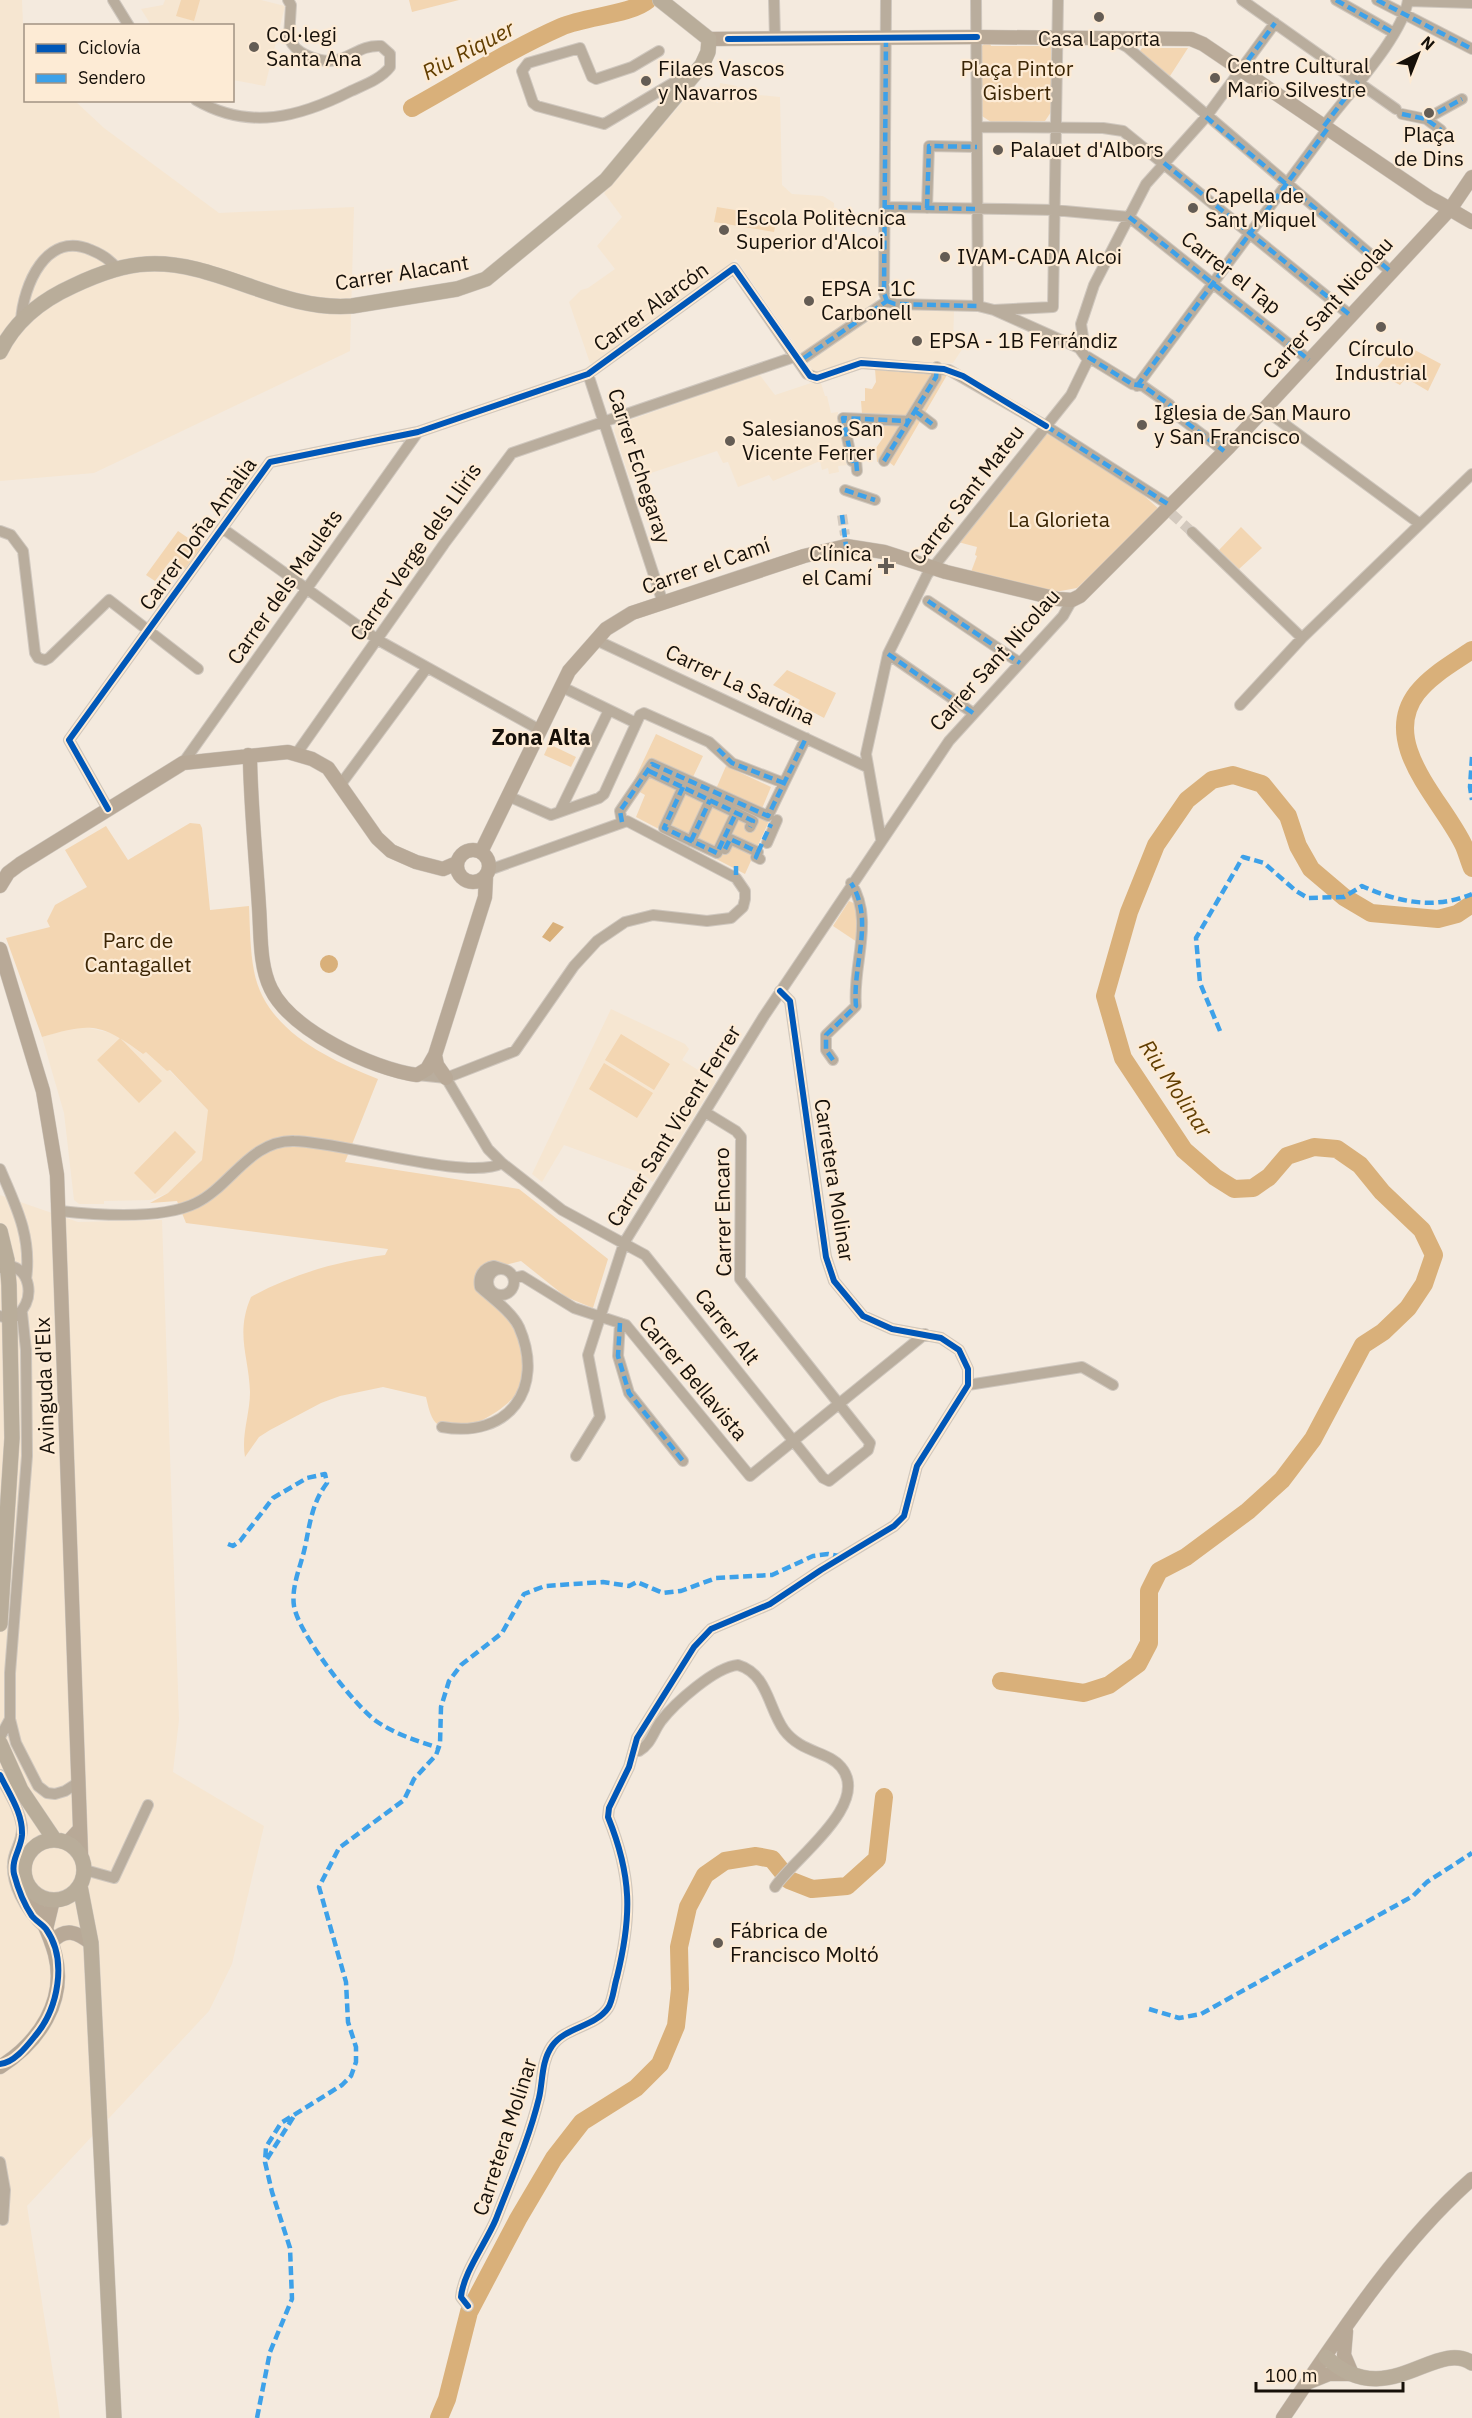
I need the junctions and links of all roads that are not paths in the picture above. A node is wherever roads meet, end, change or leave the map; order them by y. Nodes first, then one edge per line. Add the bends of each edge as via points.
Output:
1 (113, 0) edge
2 (288, 0) edge
3 (660, 0) edge
4 (774, 0) edge
5 (886, 0) edge
6 (975, 0) edge
7 (1058, 0) edge
8 (1242, 0) edge
9 (1336, 0) edge
10 (1377, 0) edge
11 (1408, 0) edge
12 (1472, 3) edge
13 (1405, 14) junction
14 (1275, 22) junction
15 (128, 24) edge
16 (1394, 33) junction
17 (977, 37) junction
18 (1057, 37) junction
19 (886, 38) junction
20 (1110, 38) junction
21 (775, 39) junction
22 (709, 45) junction
23 (1472, 49) edge
24 (659, 51) dead end
25 (1240, 71) junction
26 (1358, 81) junction
27 (685, 88) junction
28 (1462, 99) dead end
29 (201, 102) edge
30 (1206, 117) junction
31 (1426, 119) junction
32 (977, 127) junction
33 (1055, 127) junction
34 (1326, 127) junction
35 (1441, 130) dead end
36 (977, 147) junction
37 (1164, 163) junction
38 (1472, 177) edge
39 (1287, 185) junction
40 (885, 207) junction
41 (927, 208) junction
42 (1451, 208) junction
43 (978, 209) junction
44 (1054, 210) junction
45 (1129, 217) junction
46 (1472, 222) edge
47 (1249, 234) junction
48 (117, 269) junction
49 (1390, 271) junction
50 (1213, 283) junction
51 (885, 297) junction
52 (978, 306) junction
53 (994, 310) junction
54 (1350, 315) junction
55 (21, 321) junction
56 (1079, 348) junction
57 (0, 352) edge
58 (799, 357) junction
59 (1088, 357) junction
60 (1309, 360) junction
61 (937, 367) junction
62 (588, 374) junction
63 (1137, 386) junction
64 (1264, 409) junction
65 (920, 418) junction
66 (604, 423) junction
67 (1046, 426) junction
68 (418, 432) junction
69 (1224, 451) junction
70 (884, 461) dead end
71 (857, 471) dead end
72 (1472, 474) edge
73 (845, 490) dead end
74 (875, 500) dead end
75 (1170, 510) junction
76 (1420, 524) junction
77 (222, 528) junction
78 (0, 531) edge
79 (1192, 532) tunnel mouth
80 (932, 568) junction
81 (307, 589) junction
82 (1072, 600) junction
83 (928, 601) dead end
84 (663, 603) junction
85 (148, 629) junction
86 (1302, 638) junction
87 (378, 640) junction
88 (596, 640) junction
89 (888, 654) junction
90 (1020, 663) junction
91 (198, 669) dead end
92 (426, 669) junction
93 (562, 687) junction
94 (1240, 705) dead end
95 (609, 710) junction
96 (973, 712) junction
97 (636, 723) junction
98 (540, 730) junction
99 (806, 738) junction
100 (297, 753) junction
101 (248, 755) junction
102 (183, 763) junction
103 (867, 766) junction
104 (649, 771) junction
105 (784, 783) junction
106 (341, 784) junction
107 (683, 787) junction
108 (508, 796) junction
109 (710, 800) junction
110 (108, 809) junction
111 (560, 812) junction
112 (736, 813) junction
113 (777, 820) dead end
114 (622, 822) junction
115 (750, 827) dead end
116 (881, 839) junction
117 (691, 841) junction
118 (767, 843) dead end
119 (481, 852) junction
120 (721, 857) dead end
121 (760, 859) dead end
122 (457, 863) junction
123 (735, 866) dead end
124 (487, 873) junction
125 (736, 878) junction
126 (1, 882) edge
127 (851, 883) junction
128 (0, 949) edge
129 (780, 991) junction
130 (435, 1055) junction
131 (833, 1060) dead end
132 (417, 1075) junction
133 (446, 1078) junction
134 (705, 1112) junction
135 (502, 1163) junction
136 (0, 1169) edge
137 (60, 1211) junction
138 (0, 1231) edge
139 (624, 1243) junction
140 (6, 1261) edge
141 (503, 1269) junction
142 (514, 1278) junction
143 (26, 1279) junction
144 (8, 1316) edge
145 (600, 1317) junction
146 (620, 1323) junction
147 (925, 1334) junction
148 (968, 1385) junction
149 (1113, 1385) dead end
150 (839, 1404) junction
151 (442, 1427) dead end
152 (793, 1441) junction
153 (576, 1456) dead end
154 (683, 1461) dead end
155 (0, 1624) edge
156 (10, 1719) junction
157 (0, 1737) edge
158 (0, 1743) edge
159 (634, 1751) junction
160 (0, 1775) edge
161 (79, 1782) junction
162 (148, 1805) dead end
163 (35, 1813) junction
164 (80, 1829) junction
165 (61, 1841) junction
166 (36, 1845) junction
167 (83, 1863) junction
168 (780, 1879) dead end
169 (80, 1886) junction
170 (30, 1888) junction
171 (55, 1900) junction
172 (89, 1925) junction
173 (46, 1929) junction
174 (51, 1942) junction
175 (91, 1943) junction
176 (2, 2065) edge
177 (0, 2162) edge
178 (1472, 2179) edge
179 (3, 2220) dead end
180 (468, 2306) dead end
181 (1346, 2329) junction
182 (1326, 2357) junction
183 (1472, 2363) edge
184 (1352, 2374) junction
185 (1307, 2383) junction
186 (114, 2418) edge
187 (1283, 2418) edge

1 - 15 street
2 - 29 street via 289,38 301,52 332,62 381,46 390,54 390,68 319,107 286,116 231,115
3 - 22 main road
4 - 21 street
5 - 19 street
6 - 17 street
7 - 18 street
8 - 14 street
9 - 16 street
10 - 13 street
11 - 12 street
11 - 13 street
13 - 16 street
13 - 23 street
14 - 25 street
14 - 26 street
16 - 26 street
17 - 18 street
17 - 19 street
17 - 32 street
18 - 20 street
18 - 33 street
19 - 21 street
19 - 40 street
20 - 25 street via 1191,39
20 - 30 street via 1126,47
21 - 22 street via 728,39
22 - 27 main road, Carrer Alacant
24 - 27 street via 632,67 596,79 580,48 528,63 522,71 537,106 604,124 683,76
25 - 30 street
25 - 34 street
26 - 31 street via 1399,112
26 - 34 street
27 - 48 main road, Carrer Alacant via 596,190 478,284 333,307 286,298 181,266 147,264
28 - 31 street
30 - 37 street
30 - 39 street
31 - 35 street
32 - 33 street
32 - 36 street
33 - 37 street via 1120,129
33 - 44 street
34 - 39 street
34 - 42 street via 1430,198
36 - 41 street via 929,146
36 - 43 street
37 - 45 street via 1146,184
37 - 47 street
38 - 42 street, Carrer Sant Nicolau
39 - 47 street
39 - 49 street
40 - 41 street
40 - 51 street
41 - 43 street
42 - 46 street
42 - 49 street, Carrer Sant Nicolau
43 - 44 street
43 - 52 street
44 - 45 street
44 - 53 street via 1053,307
45 - 50 street, Carrer el Tap
45 - 56 street via 1088,300
47 - 50 street
47 - 54 street
48 - 55 main road, Carrer Alacant via 58,293
48 - 55 street, Carrer Alacant via 105,257 84,247 72,245 55,250 40,264 28,285
49 - 54 street, Carrer Sant Nicolau
50 - 60 street, Carrer el Tap
50 - 63 street
51 - 52 street via 895,304
51 - 58 street, Carrer Verge dels Lliris
52 - 53 street
53 - 56 street
54 - 60 street, Carrer Sant Nicolau
55 - 57 main road, Carrer Alacant
56 - 59 street
58 - 61 street via 807,375 814,378 861,363
58 - 62 street, Carrer Alarcón via 734,268
58 - 66 street, Carrer Verge dels Lliris
59 - 63 street
59 - 67 street, Carrer Sant Mateu via 1074,390
60 - 64 street, Carrer Sant Nicolau
61 - 65 street
61 - 67 street via 963,376
62 - 66 street, Carrer Echegaray
62 - 68 street, Carrer Doña Amàlia
63 - 69 street via 1170,405 1173,413
64 - 69 street, Carrer Sant Nicolau
64 - 76 street
65 - 70 street
65 - 71 street via 843,418
66 - 84 street, Carrer Echegaray
66 - 87 street, Carrer Verge dels Lliris via 512,453
67 - 75 street
67 - 80 street, Carrer Sant Mateu
68 - 77 street, Carrer Doña Amàlia via 270,462
68 - 81 street, Carrer dels Maulets
69 - 75 street, Carrer Sant Nicolau
72 - 76 street
73 - 74 street
75 - 82 street, Carrer Sant Nicolau via 1090,588
76 - 86 street
77 - 81 street
77 - 85 street, Carrer Doña Amàlia
78 - 85 street via 15,538 24,556 38,658 49,658 107,600
79 - 86 street
80 - 82 street, Carrer el Camí
80 - 84 street, Carrer el Camí via 846,540
80 - 89 street, Carrer Sant Mateu
81 - 87 street
81 - 102 street, Carrer dels Maulets
82 - 90 street, Carrer Sant Nicolau via 1063,616
83 - 90 street
84 - 88 street, Carrer el Camí via 625,617
85 - 91 street
85 - 110 street, Carrer Doña Amàlia via 69,740
86 - 94 street
87 - 92 street
87 - 100 street, Carrer Verge dels Lliris
88 - 93 street, Carrer el Camí via 579,657
88 - 99 street, Carrer La Sardina
89 - 96 street
89 - 103 street, Carrer Sant Mateu via 868,743
90 - 96 street, Carrer Sant Nicolau
92 - 98 street
92 - 106 street
93 - 95 street
93 - 98 street, Carrer el Camí
95 - 97 street
95 - 111 street
96 - 116 street, Carrer Sant Nicolau
97 - 105 street via 640,715 649,713 709,742 732,764
97 - 111 street via 604,794
98 - 108 street, Carrer el Camí
99 - 103 street, Carrer La Sardina
99 - 105 street
100 - 101 street
100 - 106 street via 322,764
101 - 102 street
101 - 132 street via 263,958 272,991 286,1011 315,1033 364,1058
102 - 110 street
103 - 116 street, Carrer Sant Mateu
104 - 105 street via 652,764 768,816
104 - 107 street
104 - 114 street via 620,811
106 - 122 street via 377,838 392,850 437,868 446,869
107 - 109 street
107 - 117 street via 664,828
108 - 111 street via 544,814
108 - 119 street, Carrer el Camí
109 - 112 street
109 - 117 street
110 - 126 street via 20,864
112 - 115 street via 753,821
112 - 117 street via 717,853
113 - 118 street
114 - 124 street
114 - 125 street via 633,822
116 - 127 street, Carrer Sant Vicent Ferrer
119 - 122 street via 467,851
119 - 124 street via 488,860
120 - 121 street via 730,838 758,852 756,857
122 - 124 street via 459,874 467,880 479,881
123 - 125 street
124 - 130 street via 485,897
125 - 133 street via 745,891 743,908 738,914 720,921 653,915 625,922 597,941 574,966 515,1051
127 - 129 street, Carrer Sant Vicent Ferrer
127 - 131 street via 863,924 856,1006 826,1035 826,1050
128 - 137 street, Avinguda d'Elx via 45,1100
129 - 134 street, Carrer Sant Vicent Ferrer
129 - 147 street, Carretera Molinar via 790,1001 831,1274 846,1299 863,1316 883,1327
130 - 132 street via 427,1069
130 - 133 street
132 - 133 street
133 - 135 street, Carrer Alt via 488,1149
134 - 139 street, Carrer Sant Vicent Ferrer
134 - 150 street, Carrer Encaro via 741,1137 740,1279
135 - 137 street via 488,1169 279,1142 244,1162 205,1197 177,1210 100,1214
135 - 139 street, Carrer Alt via 562,1210
136 - 143 street via 28,1240
137 - 161 street, Avinguda d'Elx
138 - 140 main road
139 - 145 street, Carrer Sant Vicent Ferrer
139 - 152 street, Carrer Alt via 645,1255
140 - 143 street
140 - 144 main road
141 - 142 street
141 - 142 street via 489,1276 493,1292 510,1292
141 - 151 street via 485,1269 480,1287 518,1325 525,1348 526,1386 519,1402 483,1428
142 - 145 street, Carrer Bellavista via 522,1276 574,1308
143 - 144 street via 28,1300
144 - 155 main road via 12,1452
144 - 156 street via 26,1350 27,1456
145 - 146 street, Carrer Bellavista
145 - 153 street, Carrer Sant Vicent Ferrer via 588,1355 600,1418
146 - 152 street, Carrer Bellavista via 626,1325 750,1476
146 - 154 street via 618,1356 629,1393
147 - 148 street, Carretera Molinar via 941,1338 959,1350 968,1369
147 - 150 street
148 - 149 street via 1082,1367
148 - 159 street, Carretera Molinar via 917,1466 904,1516 770,1604 711,1629 694,1647 637,1738
150 - 152 street
150 - 152 street, Carrer Alt via 870,1443 868,1450 826,1481
156 - 157 street
156 - 161 street via 16,1743 38,1786 55,1794
158 - 163 main road
159 - 168 street via 648,1744 659,1724 684,1698 725,1668 738,1665 757,1676 788,1735 804,1749 836,1763 845,1774 848,1787 844,1808
159 - 180 street, Carretera Molinar via 608,1817 627,1872 628,1905 621,1961 609,2007 552,2046 541,2075 539,2098 506,2192 487,2241 462,2284 461,2297
160 - 173 street via 17,1808 21,1826 22,1836 14,1858 17,1884 33,1918
161 - 164 street, Avinguda d'Elx
162 - 167 street via 114,1878
163 - 165 main road
163 - 166 main road
164 - 165 street
164 - 167 street, Avinguda d'Elx
165 - 166 main road
165 - 167 main road
166 - 170 main road via 25,1860 25,1880
167 - 169 main road
169 - 171 main road via 68,1897
169 - 172 main road
170 - 171 main road via 40,1897
170 - 173 street
171 - 172 main road via 76,1910
171 - 173 street
172 - 175 main road
173 - 174 street
174 - 175 street via 70,1932
174 - 176 street via 58,1977 53,2007 38,2033
175 - 186 main road
177 - 179 street via 5,2190
178 - 181 street via 1406,2247
181 - 182 street
181 - 184 street via 1344,2355
182 - 184 main road
182 - 185 street
183 - 184 main road via 1454,2357 1401,2376 1373,2379
184 - 185 street via 1329,2374
185 - 187 street

